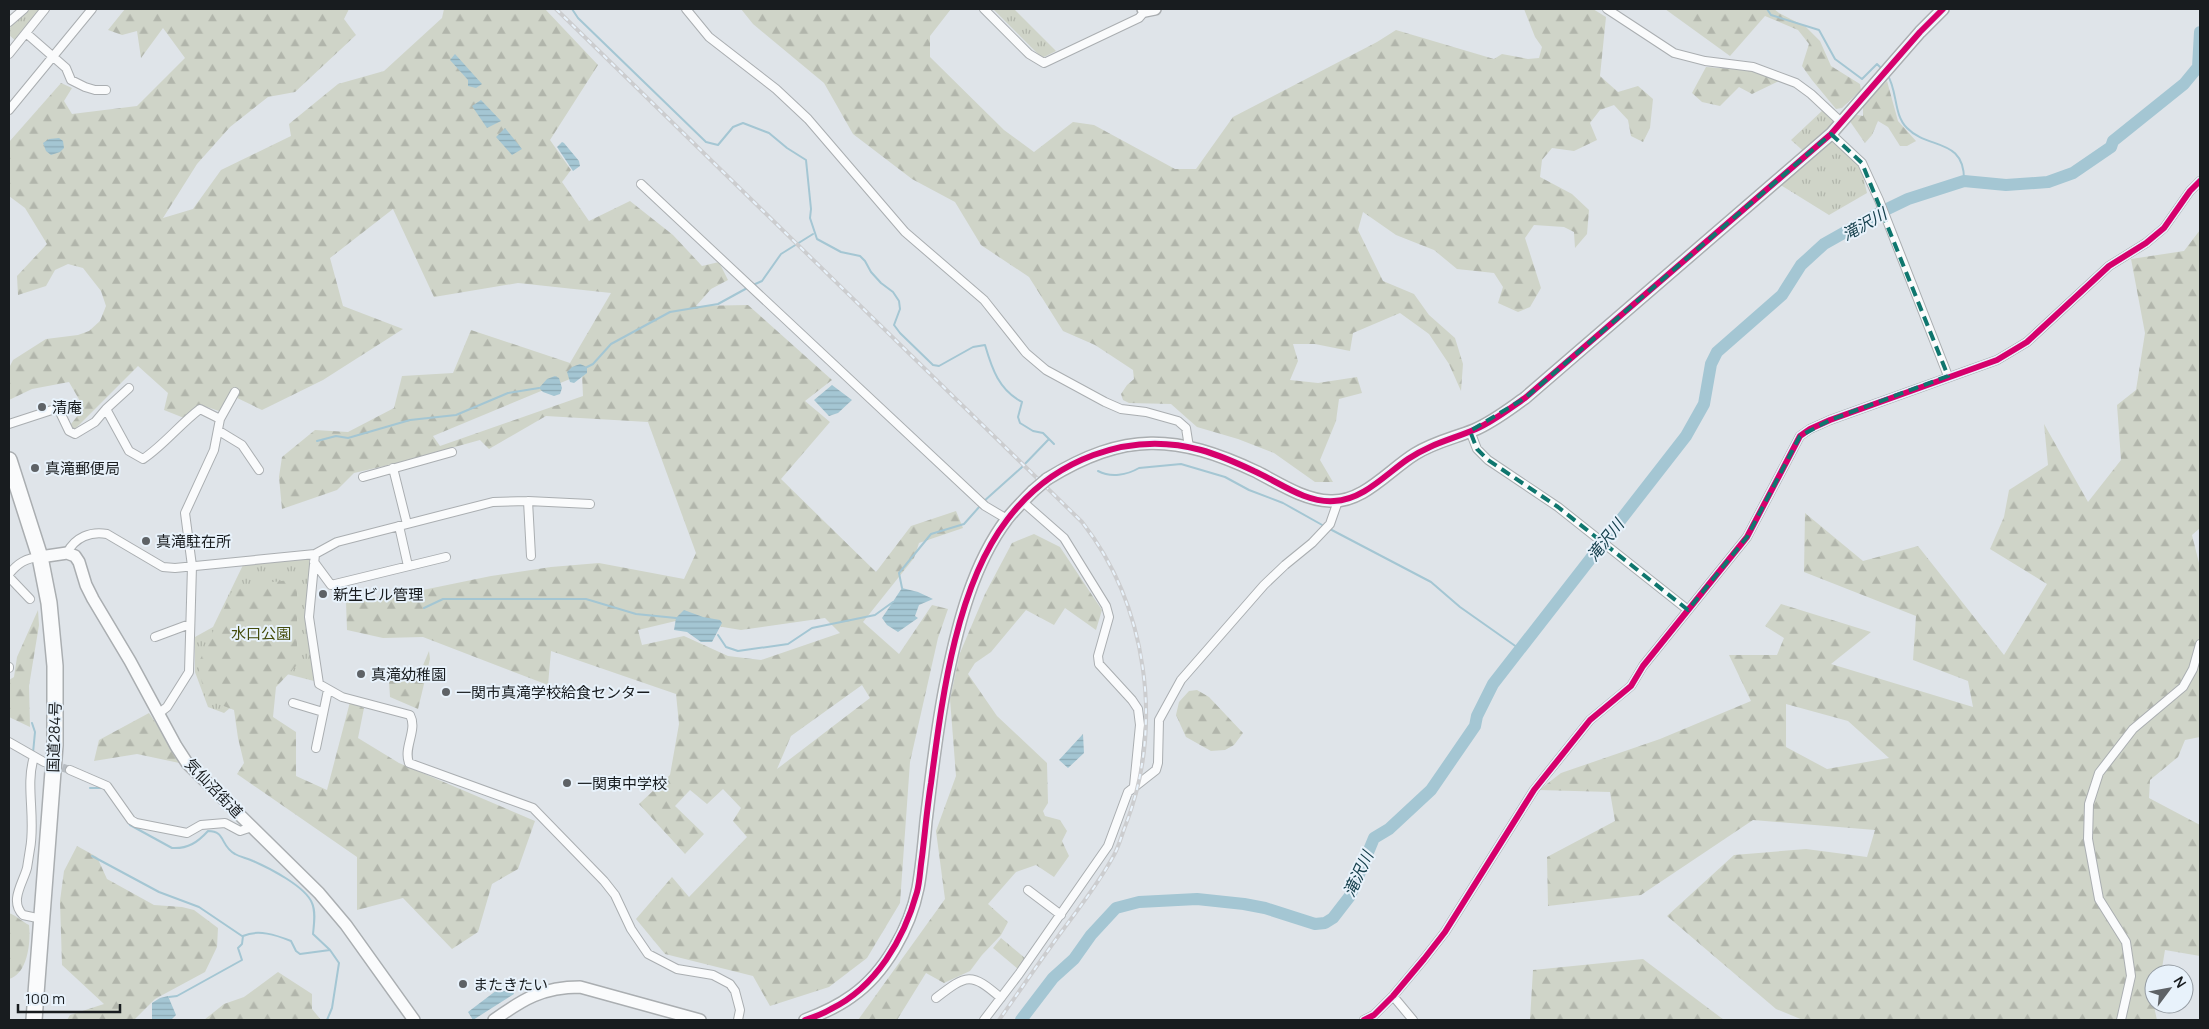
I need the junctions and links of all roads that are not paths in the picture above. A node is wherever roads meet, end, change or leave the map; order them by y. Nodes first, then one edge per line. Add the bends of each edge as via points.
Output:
1 (24, 9) edge
2 (45, 9) edge
3 (92, 9) edge
4 (686, 9) edge
5 (984, 9) edge
6 (1148, 9) edge
7 (1607, 9) edge
8 (1943, 9) edge
9 (9, 22) edge
10 (26, 33) junction
11 (9, 54) edge
12 (52, 56) junction
13 (106, 90) dead end
14 (9, 110) edge
15 (1842, 123) junction
16 (1831, 134) junction
17 (2200, 181) edge
18 (641, 184) dead end
19 (1948, 376) junction
20 (129, 388) dead end
21 (235, 392) dead end
22 (106, 409) junction
23 (220, 420) junction
24 (9, 424) edge
25 (218, 431) junction
26 (1470, 431) junction
27 (1189, 447) junction
28 (452, 452) dead end
29 (9, 460) edge
30 (394, 468) junction
31 (259, 470) dead end
32 (363, 477) dead end
33 (14, 491) edge
34 (528, 501) junction
35 (1338, 501) junction
36 (1023, 502) junction
37 (590, 504) dead end
38 (1007, 519) junction
39 (403, 525) junction
40 (67, 553) junction
41 (531, 556) dead end
42 (40, 557) junction
43 (446, 557) dead end
44 (314, 558) junction
45 (192, 566) junction
46 (408, 566) junction
47 (9, 575) edge
48 (30, 599) dead end
49 (1688, 610) junction
50 (190, 624) junction
51 (155, 637) dead end
52 (2200, 644) edge
53 (328, 690) junction
54 (293, 703) dead end
55 (323, 712) junction
56 (158, 714) junction
57 (9, 742) edge
58 (316, 748) dead end
59 (34, 757) junction
60 (44, 762) tunnel mouth
61 (70, 770) tunnel mouth
62 (1134, 786) junction
63 (252, 827) junction
64 (1028, 890) dead end
65 (1061, 915) junction
66 (42, 919) junction
67 (1393, 996) junction
68 (936, 998) dead end
69 (1001, 998) junction
70 (34, 1020) edge
71 (414, 1020) edge
72 (494, 1020) edge
73 (700, 1020) edge
74 (738, 1020) edge
75 (805, 1020) edge
76 (984, 1020) edge
77 (1364, 1020) edge
78 (1413, 1020) edge
79 (2121, 1020) edge

1 - 9 street
2 - 10 street
3 - 12 street
4 - 27 street via 709,37 776,89 808,119 905,232 984,300 1026,353 1046,370 1105,402 1121,409 1178,421 1186,428
5 - 6 street via 1029,54 1044,63 1139,18
7 - 15 street via 1674,53 1753,67 1796,83
8 - 15 street
10 - 11 street
10 - 12 street
12 - 13 street via 66,68 71,80 95,90
12 - 14 street
15 - 16 street
16 - 19 street via 1862,163
16 - 26 street via 1525,398 1501,416
17 - 19 street via 2164,228 2109,266 2027,342 1996,360
18 - 38 street via 985,506
19 - 49 street via 1830,420 1800,436 1747,536
20 - 22 street
21 - 23 street
22 - 23 street via 129,451 143,459 200,409
22 - 24 street via 95,422 75,434 69,431 58,408
23 - 25 street
25 - 31 street via 242,445
25 - 45 street via 214,450 185,512
26 - 35 street via 1428,446 1364,491
26 - 49 street via 1477,449 1488,460 1558,507
27 - 35 street via 1221,456 1304,495
27 - 36 street, bridge via 1162,443 1123,445 1076,462 1047,479
28 - 30 street
29 - 33 highway, 国道284号
30 - 32 street
30 - 39 street
33 - 42 highway, 国道284号
34 - 37 street
34 - 39 street via 493,502
34 - 41 street
35 - 62 street via 1330,524 1264,585 1181,680 1159,720 1156,770
36 - 38 street
36 - 62 street via 1064,538 1106,606 1109,617 1098,656 1099,664 1138,709 1140,725
38 - 75 street via 975,579 946,679 918,889 907,921 898,942 878,972 853,996
39 - 44 street via 337,542
39 - 46 street
40 - 42 street
40 - 45 street via 82,536 98,532 108,534 163,567
40 - 56 street, 気仙沼街道 via 79,562 86,585
42 - 47 street via 18,563
42 - 66 highway, 国道284号 via 50,603 55,694 55,745
43 - 46 street
44 - 45 street
44 - 46 street via 331,585
44 - 53 street via 310,630 317,680
45 - 50 street
47 - 48 street
49 - 67 street via 1631,686 1590,720 1534,790 1445,932
50 - 51 street
50 - 56 street via 189,672 167,707
52 - 79 street via 2193,669 2183,687 2133,729 2099,773 2089,804 2088,839 2098,898 2126,942 2131,976
53 - 55 street
53 - 74 street via 342,697 410,715 413,721 406,754 410,763 533,808 604,881 648,954 676,969 713,975 730,984 740,1010
54 - 55 street
55 - 58 street
56 - 63 street, 気仙沼街道 via 187,763
57 - 59 street
59 - 60 street
59 - 66 street via 30,779 34,831 27,869 17,892 17,903 23,915
61 - 63 street via 107,786 136,823 186,833 213,823 225,823 240,831
62 - 65 street via 1128,792 1108,846
63 - 71 street, 気仙沼街道 via 335,912
64 - 65 street
65 - 69 street
66 - 70 highway, 国道284号
67 - 77 street via 1374,1015
67 - 78 street
68 - 69 street via 952,985 967,979 982,982
69 - 76 street
72 - 73 street via 535,994 561,987 580,987

